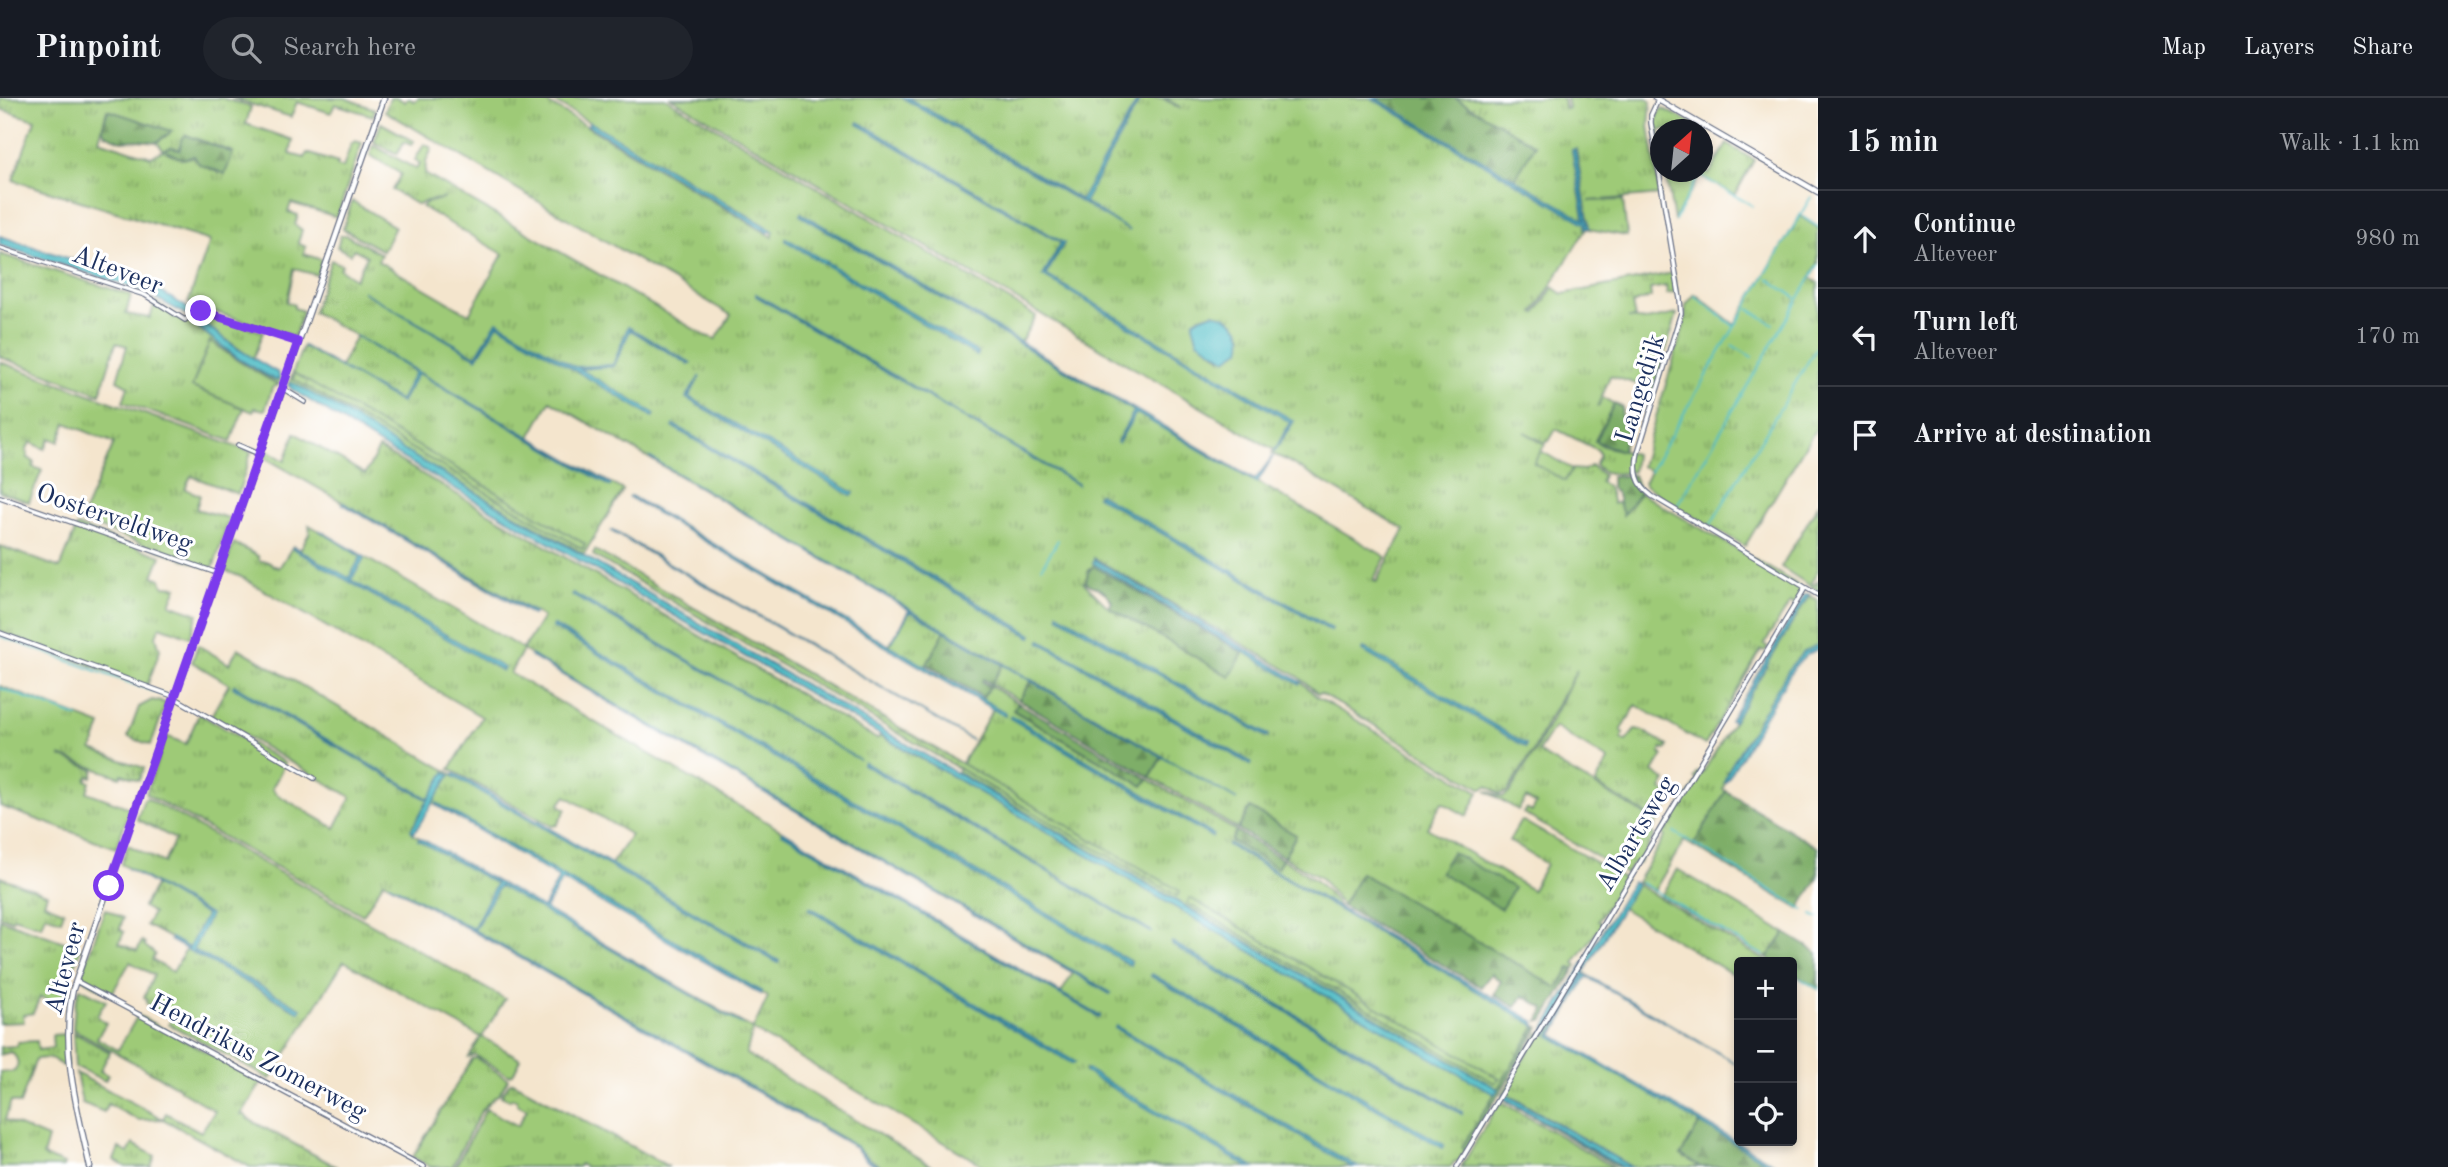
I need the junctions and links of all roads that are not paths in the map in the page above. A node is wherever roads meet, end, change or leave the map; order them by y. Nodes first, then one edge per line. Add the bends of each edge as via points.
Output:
1 (384, 98) edge
2 (1657, 99) edge
3 (1818, 192) edge
4 (0, 248) edge
5 (298, 342) junction
6 (282, 388) junction
7 (305, 401) dead end
8 (239, 445) dead end
9 (259, 454) junction
10 (0, 497) edge
11 (217, 573) junction
12 (1805, 588) junction
13 (1818, 595) edge
14 (0, 633) edge
15 (174, 698) junction
16 (314, 778) dead end
17 (76, 981) junction
18 (90, 1167) edge
19 (424, 1167) edge
20 (1457, 1167) edge

1 - 5 street, Alteveer
2 - 3 street
2 - 12 street, Langedijk via 1651,123 1681,313 1638,452 1637,477 1656,499
4 - 5 street, Alteveer via 136,292 185,320 198,311 208,312
5 - 6 street, Alteveer
6 - 7 street
6 - 9 street, Alteveer
8 - 9 street
9 - 11 street, Alteveer
10 - 11 street, Oosterveldweg
11 - 15 street, Alteveer
12 - 13 street, Langedijk
12 - 20 street, Albartsweg
14 - 15 street
15 - 16 street
15 - 17 street, Alteveer
17 - 18 street, Alteveer via 68,1017 68,1058
17 - 19 street, Hendrikus Zomerweg

